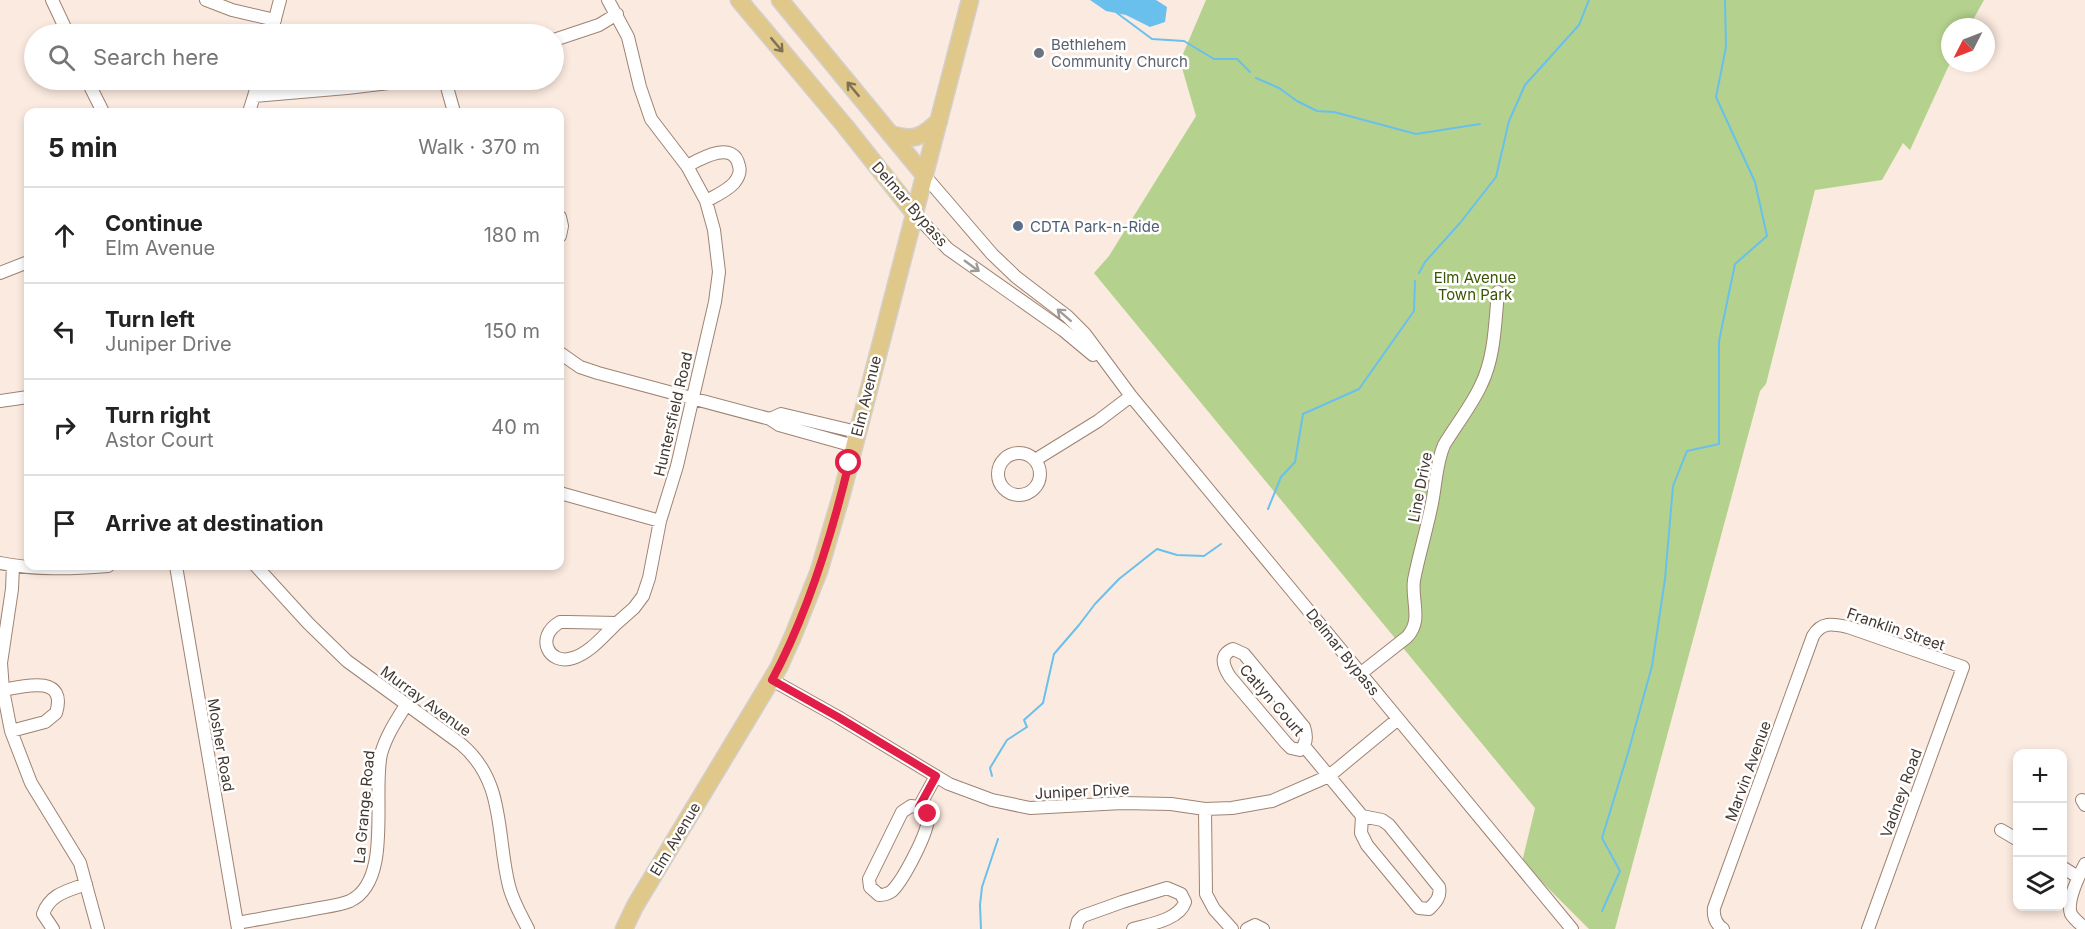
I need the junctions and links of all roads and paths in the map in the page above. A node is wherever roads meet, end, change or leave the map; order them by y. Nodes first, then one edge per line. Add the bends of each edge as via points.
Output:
1 (52, 0) edge
2 (206, 0) edge
3 (280, 0) edge
4 (608, 0) edge
5 (740, 0) edge
6 (780, 0) edge
7 (970, 0) edge
8 (617, 14) junction
9 (275, 20) junction
10 (63, 24) edge
11 (274, 24) edge
12 (564, 37) edge
13 (92, 90) edge
14 (256, 90) edge
15 (324, 90) edge
16 (448, 90) edge
17 (254, 96) junction
18 (101, 108) edge
19 (250, 108) edge
20 (453, 108) edge
21 (939, 121) junction
22 (890, 134) junction
23 (687, 166) junction
24 (925, 176) junction
25 (706, 201) junction
26 (914, 213) junction
27 (24, 264) edge
28 (0, 273) edge
29 (1036, 292) junction
30 (1498, 292) dead end
31 (1024, 304) junction
32 (564, 356) edge
33 (1114, 375) junction
34 (1131, 396) junction
35 (24, 397) edge
36 (692, 398) junction
37 (0, 401) edge
38 (855, 439) junction
39 (1035, 460) dead end
40 (564, 494) edge
41 (660, 521) junction
42 (6, 564) edge
43 (24, 566) edge
44 (177, 570) edge
45 (260, 570) edge
46 (617, 623) junction
47 (1820, 627) joint
48 (1963, 667) joint
49 (1360, 674) junction
50 (772, 680) junction
51 (3, 690) junction
52 (406, 705) junction
53 (1398, 719) junction
54 (11, 731) junction
55 (1304, 747) junction
56 (936, 776) junction
57 (1329, 776) junction
58 (919, 807) junction
59 (1205, 809) junction
60 (1362, 816) junction
61 (2001, 830) dead end
62 (2013, 837) edge
63 (2085, 864) edge
64 (2067, 870) edge
65 (2078, 877) junction
66 (86, 884) junction
67 (1206, 894) junction
68 (1185, 902) junction
69 (237, 926) edge
70 (1720, 927) edge
71 (94, 928) edge
72 (2085, 928) edge
73 (53, 929) edge
74 (528, 929) edge
75 (624, 929) edge
76 (1076, 929) edge
77 (1133, 929) edge
78 (1232, 929) edge
79 (1246, 929) edge
80 (1263, 929) edge
81 (1572, 929) edge
82 (1868, 929) edge

1 - 10 street
2 - 9 street
3 - 9 street
4 - 8 street, Huntersfield Road
5 -> 26 main road, Delmar Bypass
22 -> 6 main road, Delmar Bypass
7 - 21 main road, Elm Avenue
8 - 12 street via 599,25
8 - 23 street, Huntersfield Road via 628,37 651,119
9 - 11 street
13 - 18 street
14 - 17 street
15 - 17 street
16 - 20 street
17 - 19 street
21 - 22 main road via 928,132 912,138
21 - 24 main road, Elm Avenue
22 - 24 main road, Delmar Bypass
23 - 25 street, Huntersfield Road
23 - 25 street via 721,152 738,162 736,182
24 - 26 main road, Elm Avenue
24 - 29 street, Delmar Bypass via 992,254
25 - 36 street, Huntersfield Road via 717,250 718,284
26 -> 31 street, Delmar Bypass via 948,249
26 - 38 main road, Elm Avenue
27 - 28 street
29 - 31 street
33 -> 29 street, Delmar Bypass via 1084,334
30 - 49 street, Line Drive via 1487,370 1440,455 1414,586 1415,624 1412,632
31 - 33 street, Delmar Bypass via 1085,347
32 - 36 street via 598,373
33 - 34 street, Delmar Bypass
34 - 39 street
34 - 49 street, Delmar Bypass
35 - 37 street
36 - 38 street via 770,419 779,425
36 - 41 street, Huntersfield Road
38 - 50 main road, Elm Avenue via 819,571
40 - 41 street
41 - 46 street, Huntersfield Road via 643,596
42 - 43 street
42 - 51 street via 12,589 1,663
44 - 69 street, Mosher Road
45 - 52 street, Murray Avenue via 347,661
46 - 46 street, Huntersfield Road via 560,622 549,631 546,644 557,658 574,658
47 - 48 street, Franklin Street via 1848,627
47 - 70 street, Marvin Avenue via 1813,636 1714,908 1713,915
48 - 82 street, Vadney Road
49 - 53 street, Delmar Bypass
50 - 56 street, Juniper Drive
50 - 75 main road, Elm Avenue
51 - 54 street
51 - 54 street via 44,685 54,690 58,698 56,713 48,721
52 - 69 street, La Grange Road via 387,737 381,757 376,856 372,876 363,891 350,901
52 - 74 street, Murray Avenue via 461,744 484,770 497,807 509,886
53 - 57 street, Juniper Drive
53 - 81 street, Delmar Bypass
54 - 66 street via 31,783 74,851
55 - 55 street, Catlyn Court via 1304,728 1244,654 1233,649 1226,653 1223,661 1230,677 1291,747
55 - 57 street, Catlyn Court
56 - 58 street
56 - 59 street, Juniper Drive via 992,800 1030,808 1122,802
57 - 59 street, Juniper Drive via 1272,801
57 - 60 street, Catlyn Court
58 - 58 street via 928,814 925,832 898,884 890,893 879,896 870,887 873,869 902,812 911,806
59 - 67 street
60 - 60 street via 1361,833 1367,845 1419,908 1430,909 1439,899 1439,887 1389,825
61 - 62 street
63 - 65 street
64 - 65 street
65 - 72 street via 2069,906 2072,916
66 - 71 street
66 - 73 street via 55,896 47,904 43,914
67 - 68 street
67 - 78 street
68 - 76 street via 1178,891 1167,888 1083,916
68 - 77 street via 1175,915
79 - 80 street

